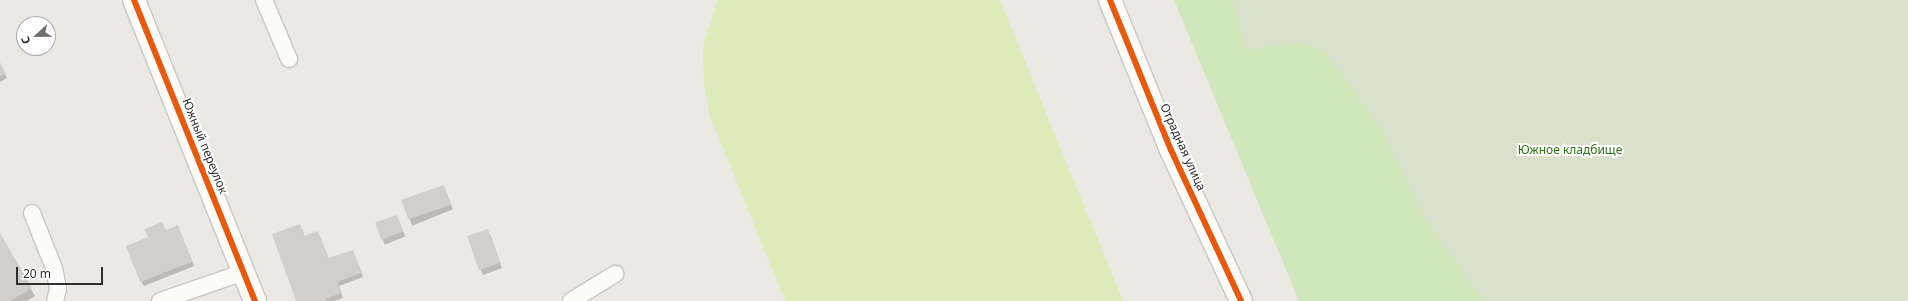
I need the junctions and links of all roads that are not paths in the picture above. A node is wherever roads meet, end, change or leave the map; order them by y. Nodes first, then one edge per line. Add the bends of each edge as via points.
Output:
1 (134, 0) edge
2 (264, 0) edge
3 (1110, 0) edge
4 (289, 59) dead end
5 (32, 213) dead end
6 (244, 272) junction
7 (615, 274) dead end
8 (55, 301) edge
9 (160, 301) edge
10 (256, 301) edge
11 (571, 301) edge
12 (1241, 301) edge

1 - 6 street, Южный переулок
2 - 4 lane
3 - 12 street, Отрадная улица via 1171,150
5 - 8 lane via 54,268 58,289
6 - 9 lane
6 - 10 street, Южный переулок
7 - 11 lane

